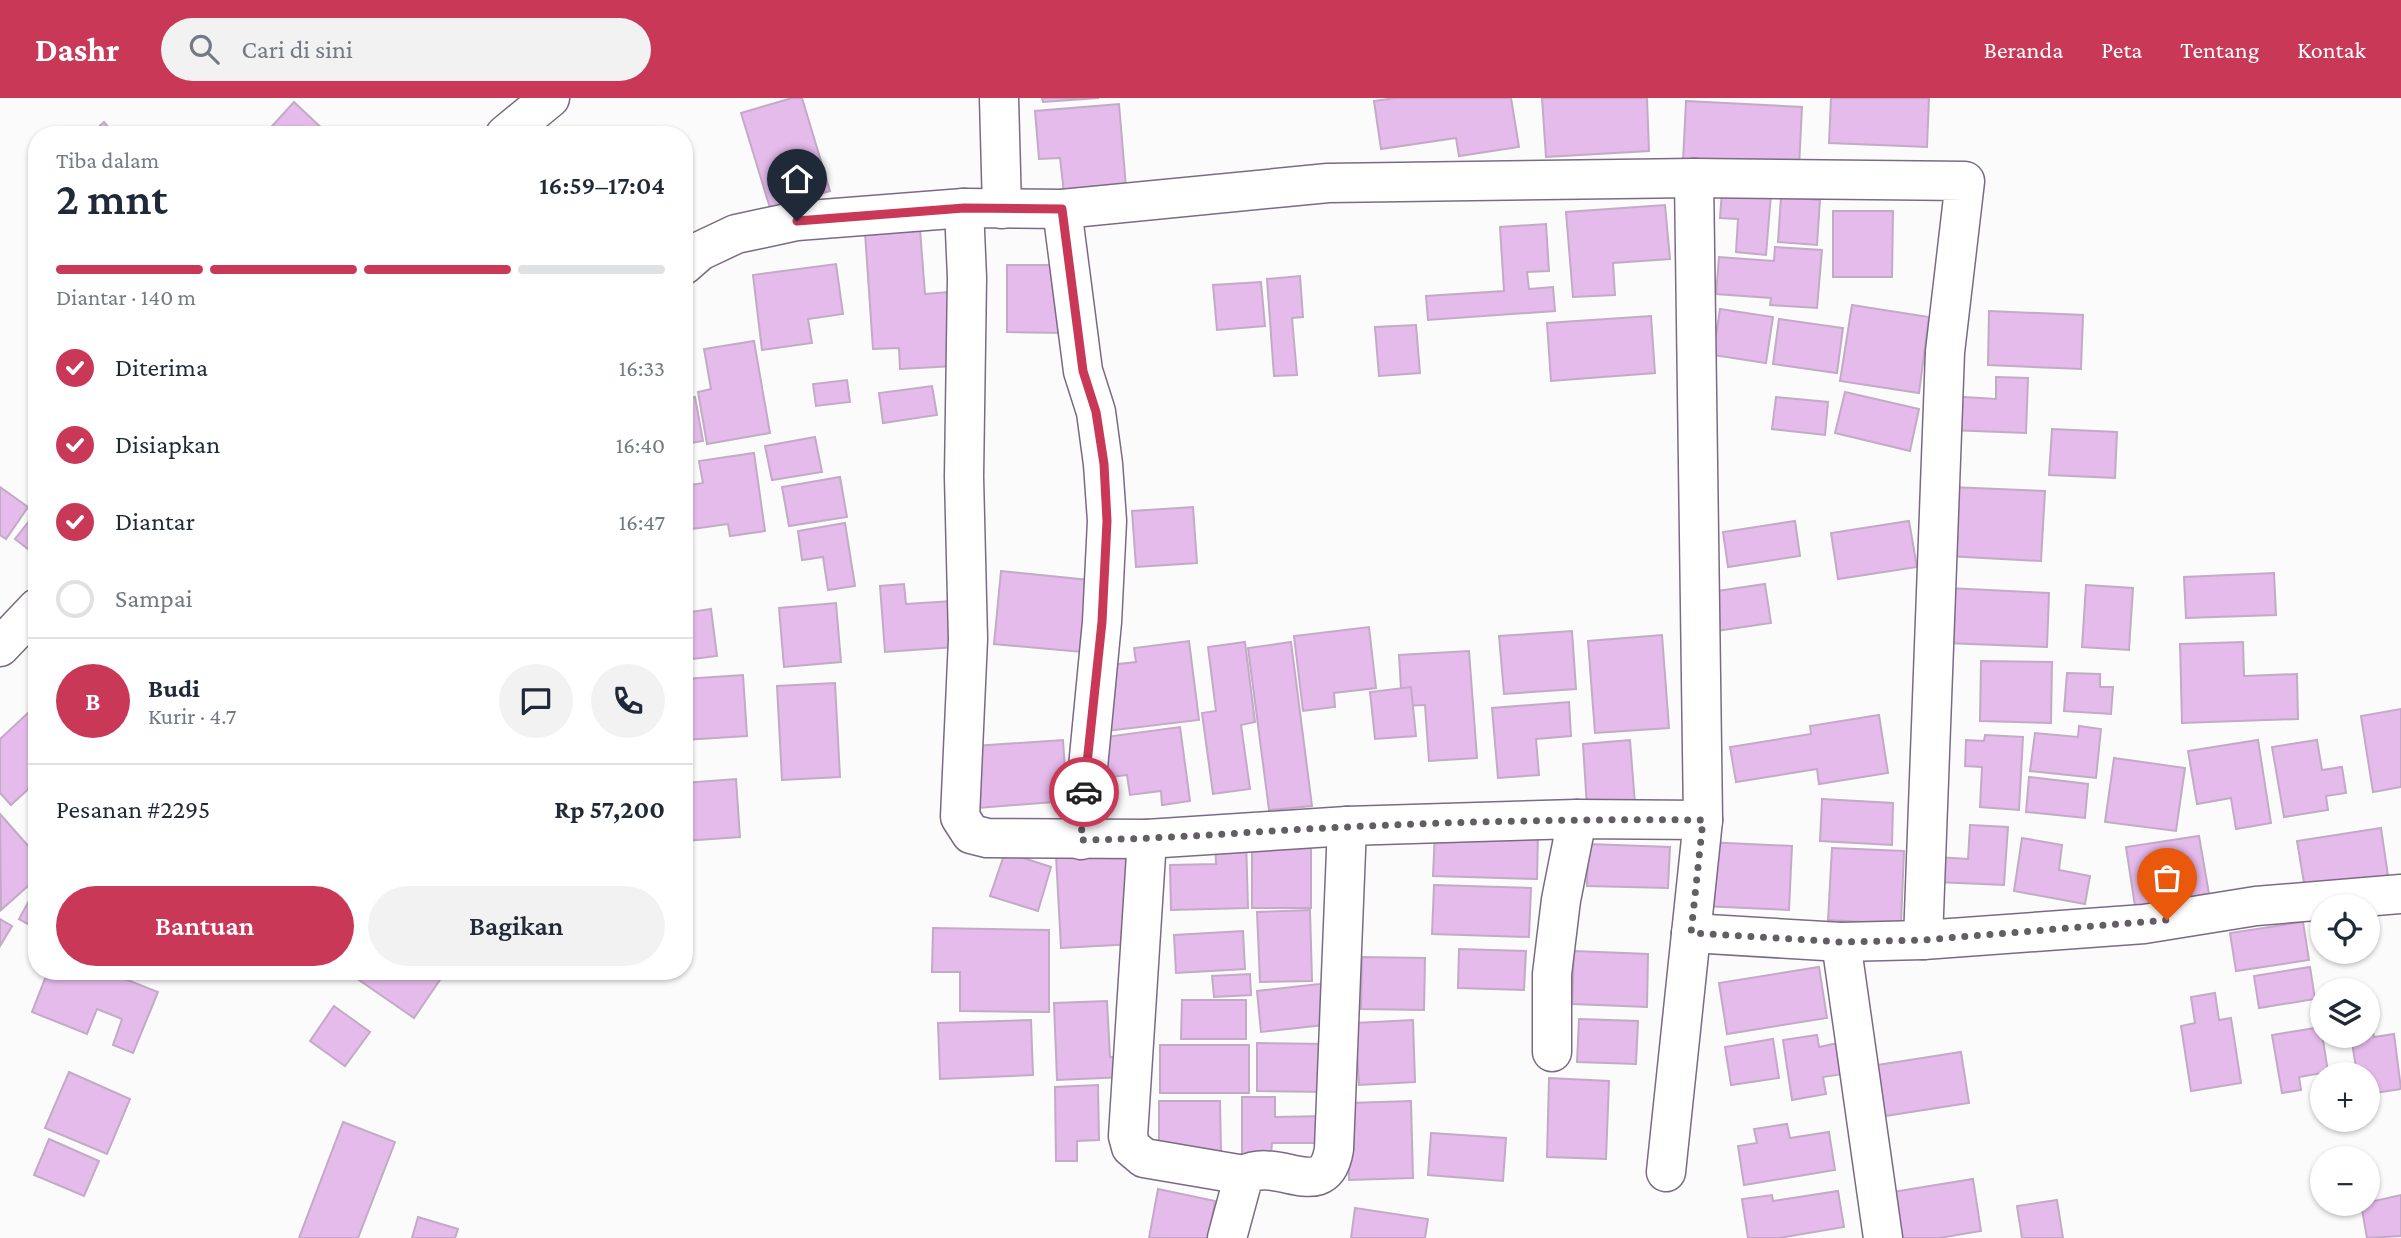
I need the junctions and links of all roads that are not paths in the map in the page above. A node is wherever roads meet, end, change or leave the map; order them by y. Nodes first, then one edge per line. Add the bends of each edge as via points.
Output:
1 (550, 98) edge
2 (999, 98) edge
3 (516, 126) edge
4 (1694, 178) junction
5 (964, 208) junction
6 (1002, 209) junction
7 (1062, 209) junction
8 (693, 257) edge
9 (1577, 819) junction
10 (1703, 820) junction
11 (1347, 827) junction
12 (1147, 839) junction
13 (1081, 840) junction
14 (2401, 894) edge
15 (1691, 933) junction
16 (1923, 940) junction
17 (1841, 942) junction
18 (1552, 1052) dead end
19 (1666, 1171) dead end
20 (1244, 1175) junction
21 (1227, 1238) edge
22 (1883, 1238) edge

1 - 3 street
2 - 6 street
4 - 7 street via 1328,183
4 - 10 street
4 - 16 street via 1965,181 1945,352
5 - 6 street
5 - 8 street via 761,227 736,234
5 - 13 street via 968,639 960,817 971,834 987,838
6 - 7 street
7 - 13 street via 1083,371 1096,412 1104,464 1107,521
9 - 10 street
9 - 11 street
9 - 18 street via 1552,974
10 - 15 street
11 - 12 street
11 - 20 street via 1332,1164 1316,1177 1265,1169
12 - 13 street
12 - 20 street via 1128,1136 1144,1158
14 - 16 street via 2256,906 2144,924
15 - 17 street
15 - 19 street
16 - 17 street
17 - 22 street
20 - 21 street

